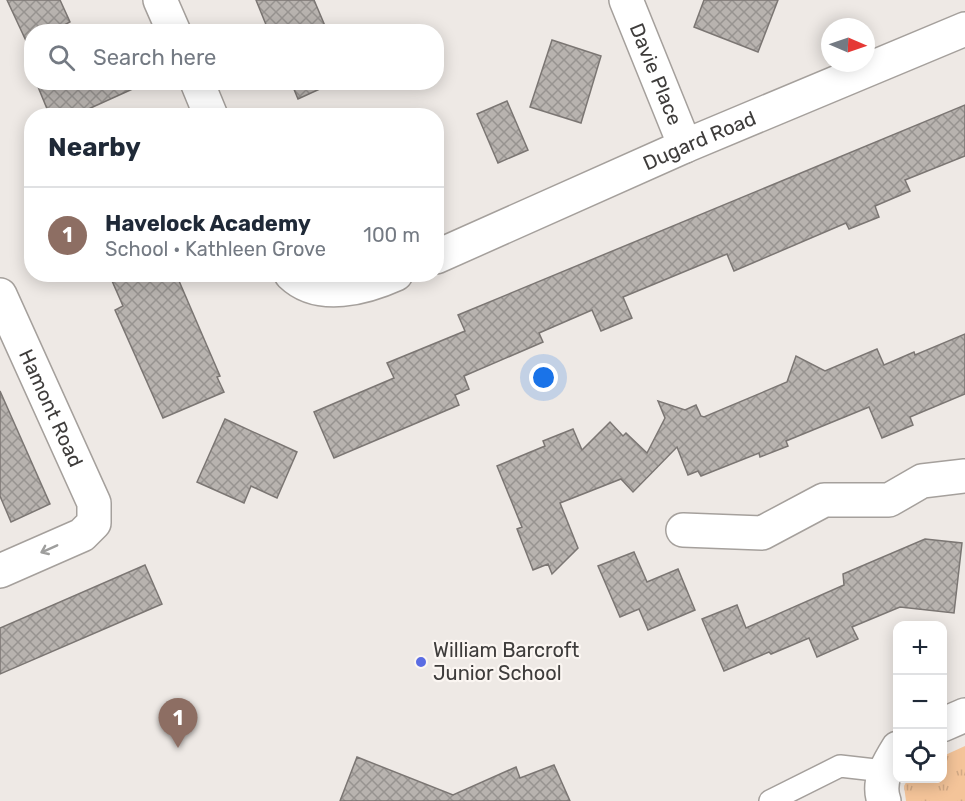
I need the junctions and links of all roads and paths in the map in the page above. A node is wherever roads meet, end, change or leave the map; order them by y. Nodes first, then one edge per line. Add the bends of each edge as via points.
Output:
1 (160, 0) edge
2 (626, 0) edge
3 (170, 24) edge
4 (965, 29) edge
5 (200, 90) edge
6 (207, 108) edge
7 (685, 146) junction
8 (444, 252) edge
9 (299, 282) edge
10 (380, 282) edge
11 (0, 295) edge
12 (965, 476) edge
13 (683, 530) dead end
14 (0, 571) edge
15 (965, 715) edge
16 (947, 723) edge
17 (888, 773) edge
18 (770, 801) edge

1 - 3 street
2 - 7 street, Davie Place
4 - 7 street, Dugard Road
5 - 6 street
7 - 8 street, Dugard Road
9 - 10 street via 337,291
11 -> 14 street, Hamont Road via 94,503 94,523 82,535
12 - 13 street via 922,481 889,500 824,500 762,533
15 - 16 street
17 - 18 lane via 840,766

